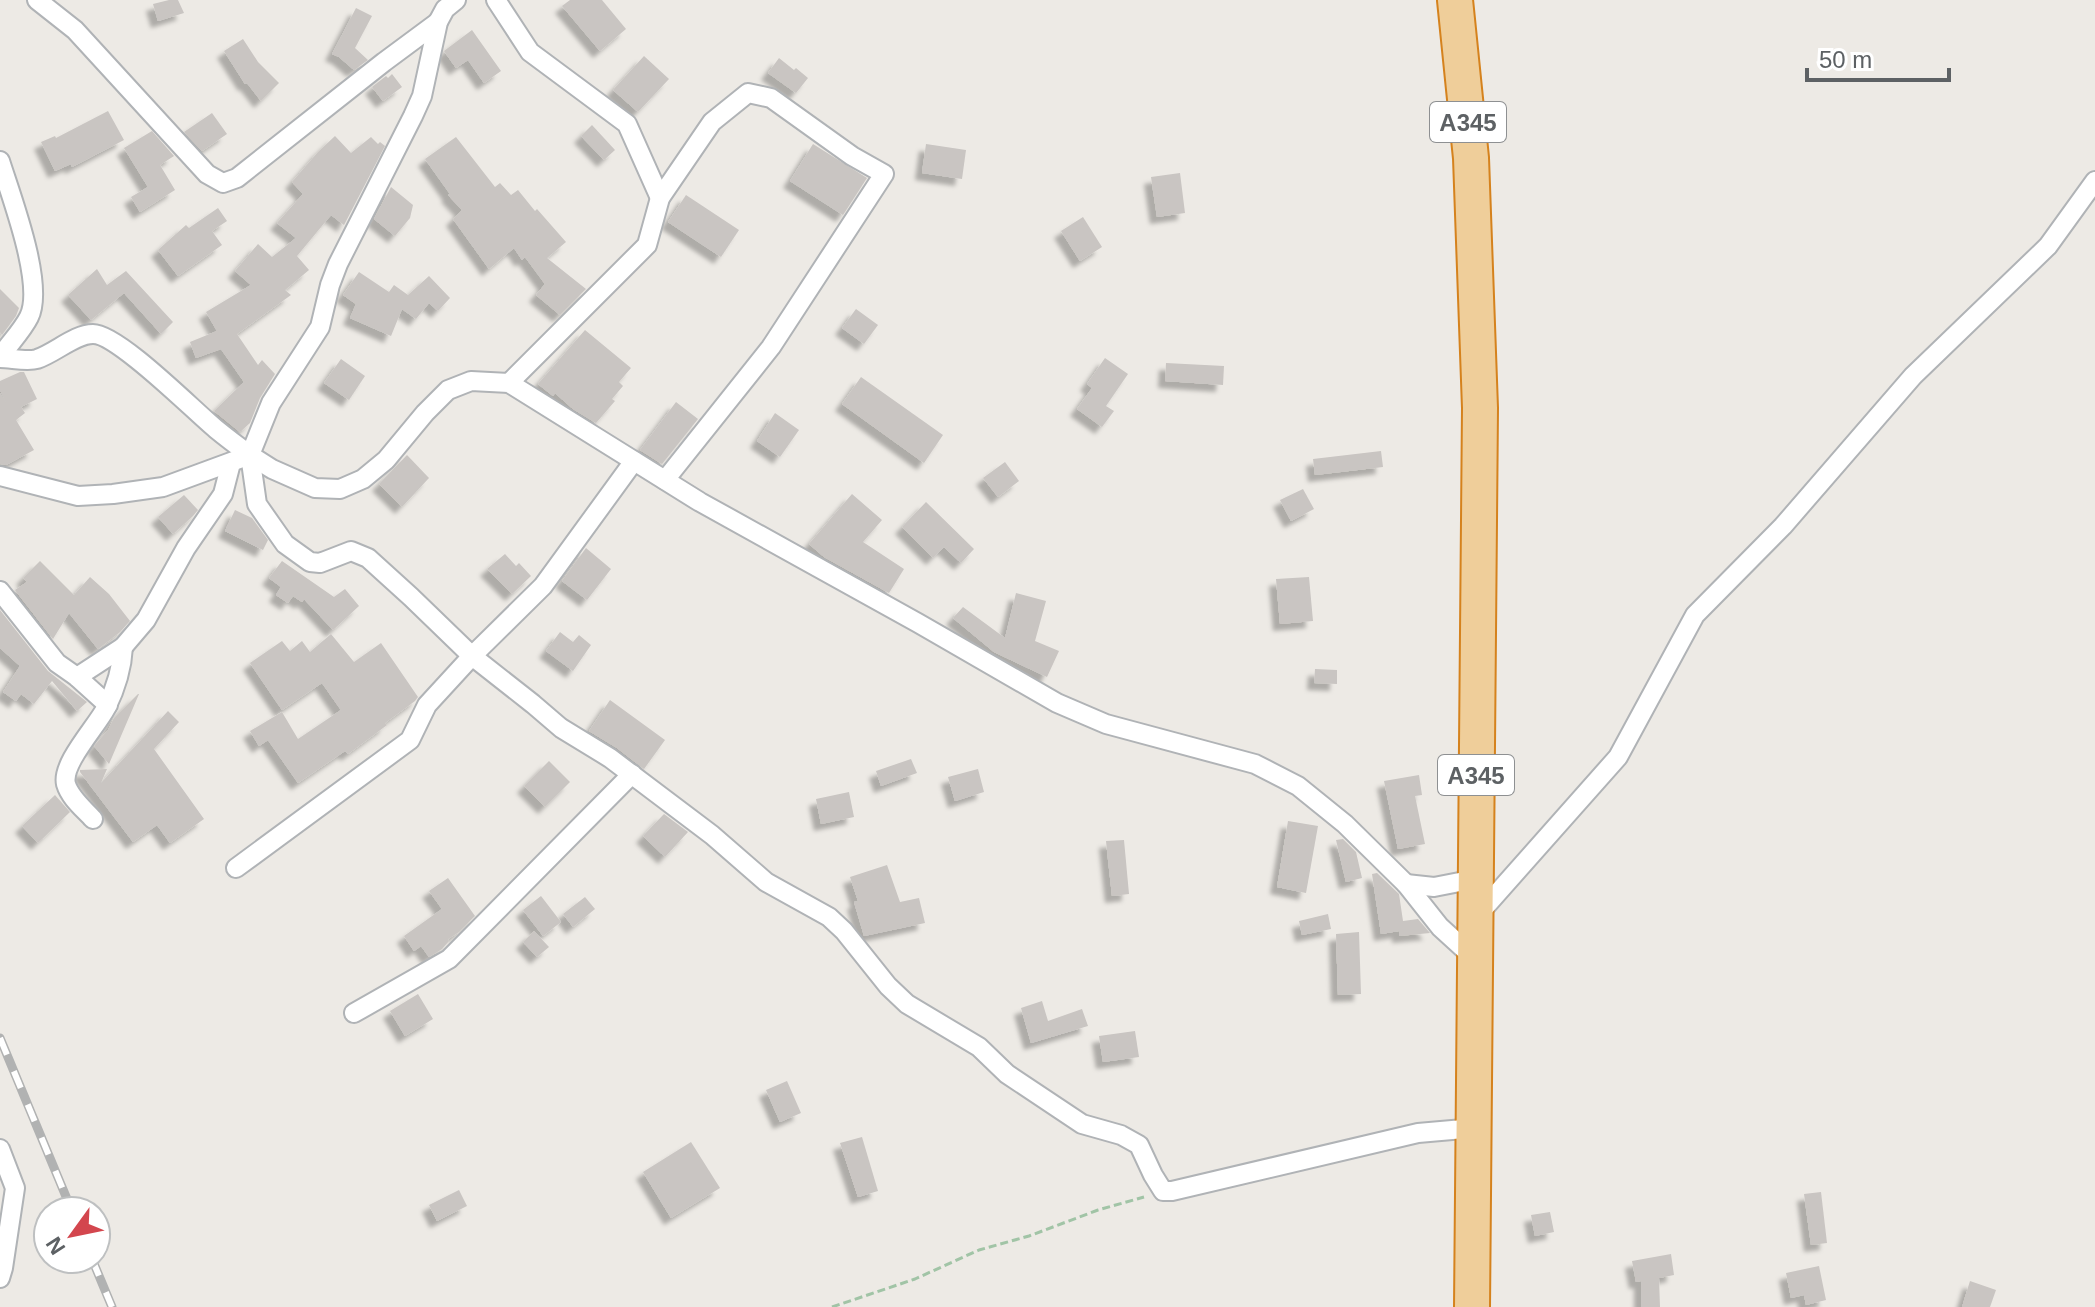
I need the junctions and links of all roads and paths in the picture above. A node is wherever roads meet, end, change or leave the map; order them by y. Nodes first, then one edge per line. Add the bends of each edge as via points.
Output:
1 (37, 0) edge
2 (456, 0) edge
3 (496, 0) edge
4 (1455, 0) edge
5 (438, 22) junction
6 (0, 161) edge
7 (2095, 181) edge
8 (660, 198) junction
9 (0, 358) edge
10 (509, 383) junction
11 (250, 455) junction
12 (634, 461) junction
13 (231, 463) junction
14 (0, 476) edge
15 (665, 480) junction
16 (0, 591) edge
17 (123, 647) junction
18 (472, 656) junction
19 (77, 677) junction
20 (108, 705) junction
21 (632, 774) junction
22 (93, 819) dead end
23 (236, 868) dead end
24 (1475, 879) junction
25 (1406, 884) junction
26 (1475, 919) junction
27 (1474, 958) junction
28 (354, 1013) dead end
29 (1475, 1128) junction
30 (0, 1149) edge
31 (1163, 1191) junction
32 (0, 1278) edge
33 (832, 1307) edge
34 (1472, 1307) edge

1 - 5 street via 75,30 207,174 223,183 237,178
2 - 5 street
3 - 8 street via 530,52 627,124
4 - 24 highway, A345 via 1471,158 1480,408
5 - 11 street via 422,96 338,264 320,327 271,403
6 - 9 street via 35,296 30,316
7 - 26 street via 2048,246 1913,376 1783,526 1695,615 1618,757
8 - 10 street via 647,245
8 - 15 street via 712,122 748,93 771,98 884,174 771,347
9 - 11 street via 32,360 82,335 98,334 153,372
10 - 11 street via 471,381 448,390 386,460 340,489 315,488
10 - 12 street
11 - 13 street
11 - 18 street via 257,504 285,544 310,562 351,551 368,558
12 - 15 street
12 - 18 street via 543,586
13 - 14 street via 163,487 78,496
13 - 17 street via 223,494 146,620
15 - 25 street via 1057,703 1106,724 1255,764 1298,786
16 - 19 street via 57,663
17 - 19 street
17 - 20 street
18 - 21 street via 561,728
18 - 23 street via 427,705 410,740
19 - 20 street
20 - 22 street via 68,767 66,783
21 - 28 street via 449,959
21 - 31 street via 766,882 829,917 907,1004 979,1047 1007,1074 1082,1124 1139,1145
24 - 25 street via 1434,887
24 - 26 highway, A345
25 - 27 street via 1440,927
26 - 27 highway, A345
27 - 29 highway, A345
29 - 31 street via 1418,1133
29 - 34 highway, A345
30 - 32 street via 15,1188
31 - 33 path via 979,1250

